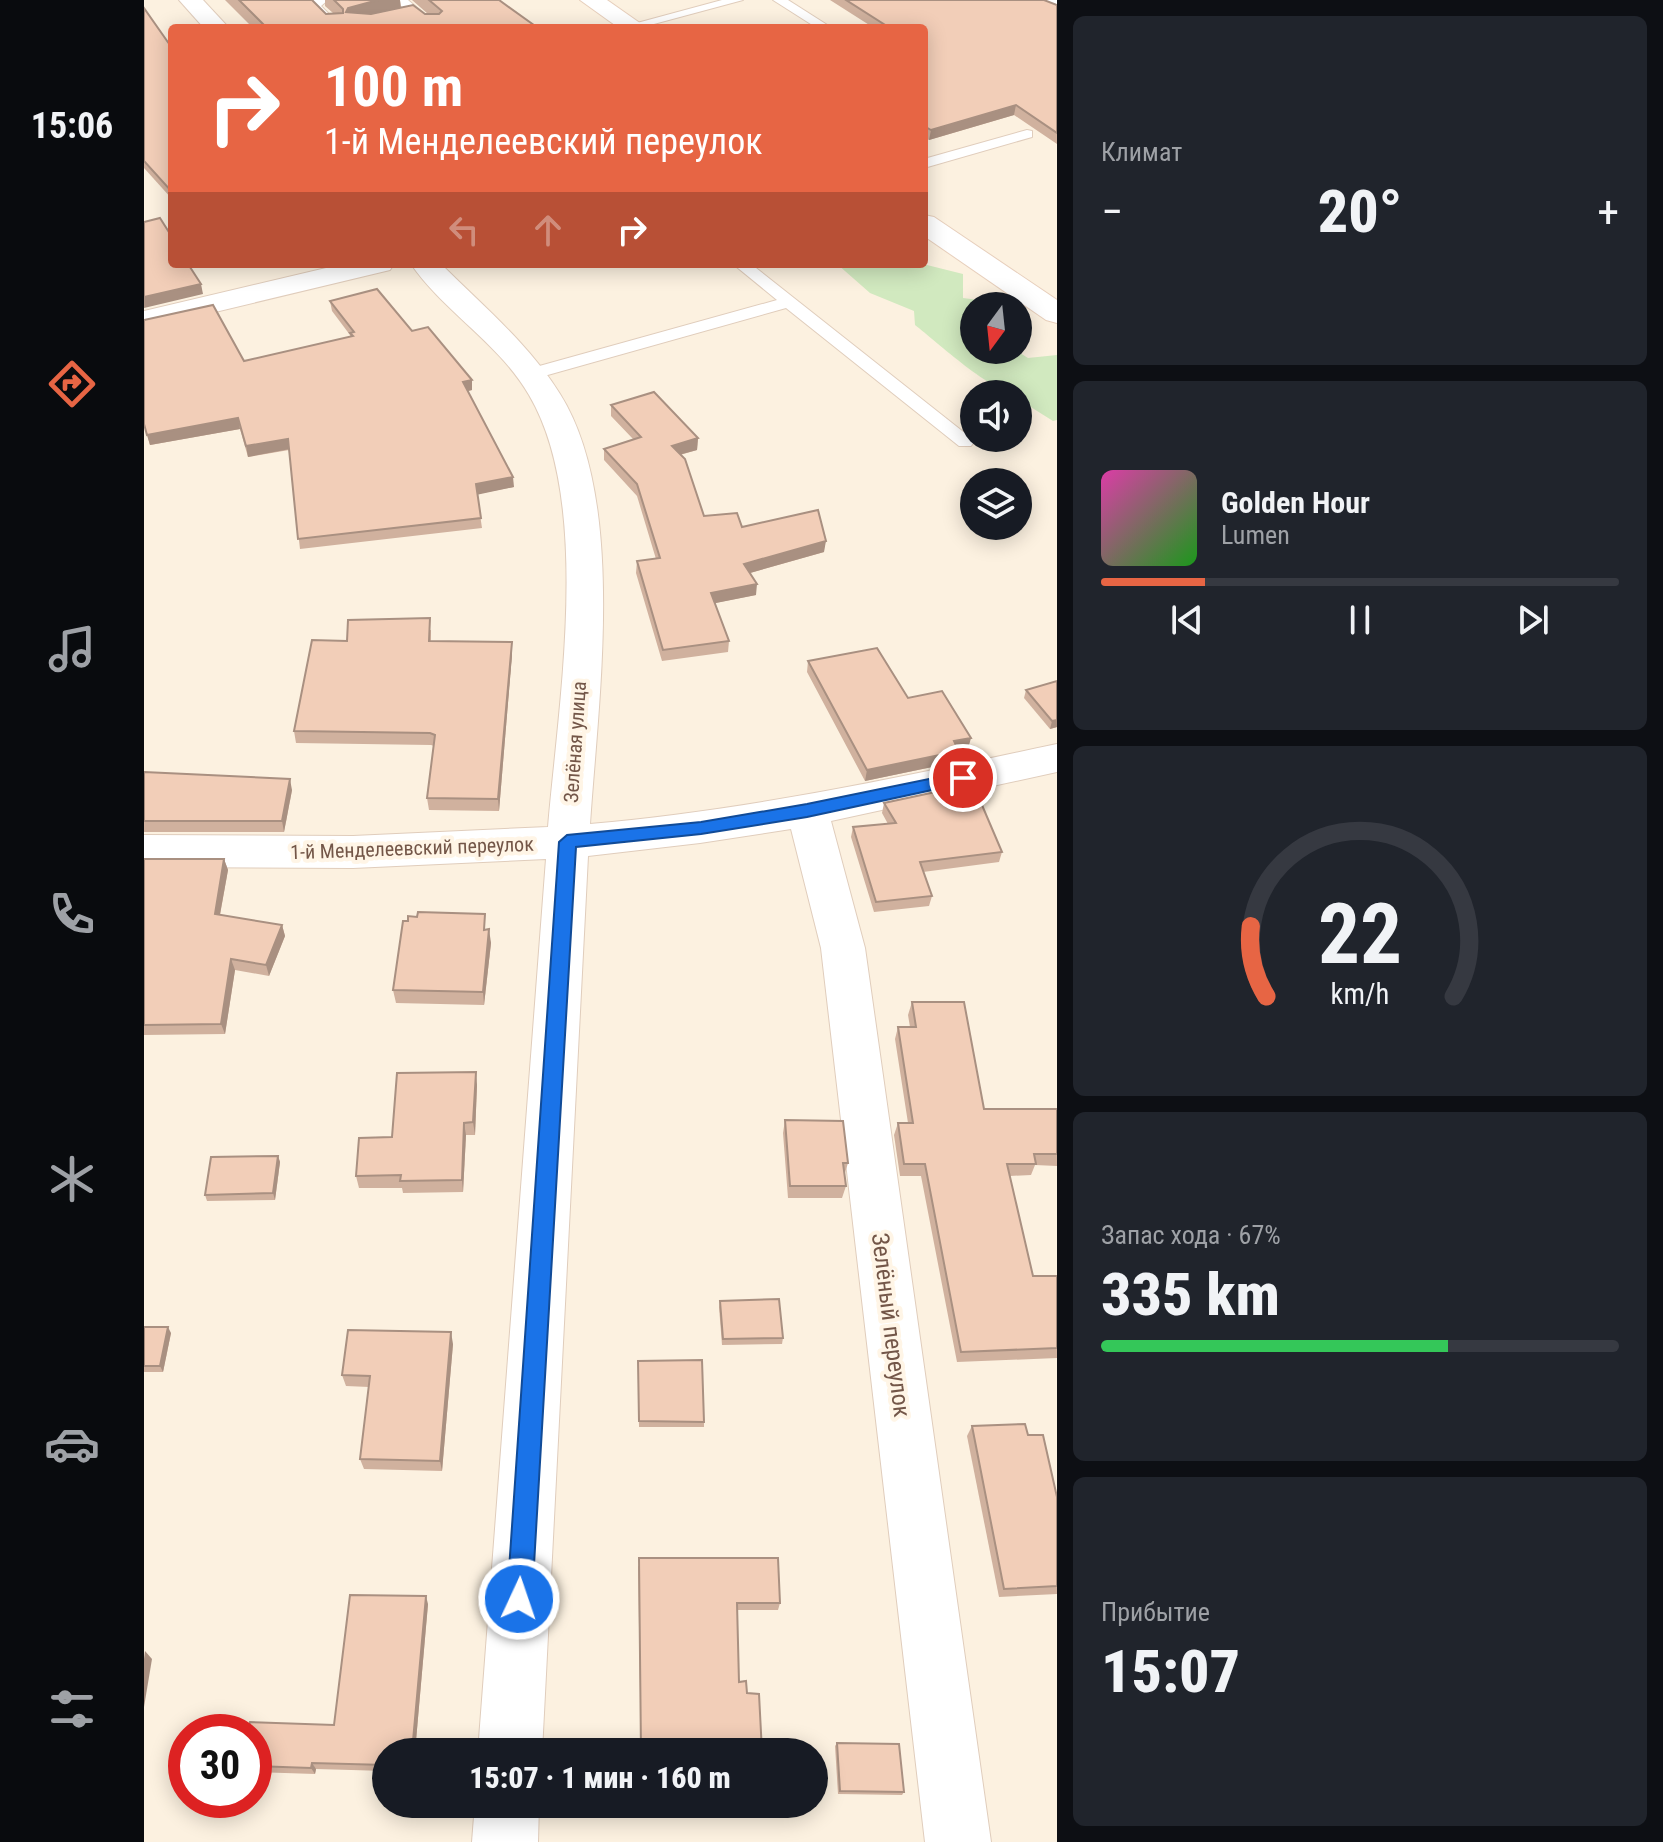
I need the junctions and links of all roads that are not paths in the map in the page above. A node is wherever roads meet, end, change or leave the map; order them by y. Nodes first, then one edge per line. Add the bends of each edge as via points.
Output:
1 (190, 0) edge
2 (322, 0) edge
3 (400, 0) edge
4 (591, 0) edge
5 (737, 0) edge
6 (779, 0) edge
7 (1046, 0) edge
8 (1057, 6) edge
9 (417, 14) junction
10 (402, 18) edge
11 (213, 24) edge
12 (333, 24) edge
13 (429, 24) edge
14 (629, 24) edge
15 (645, 24) edge
16 (819, 24) edge
17 (1027, 134) dead end
18 (928, 163) edge
19 (928, 226) edge
20 (363, 268) edge
21 (429, 268) edge
22 (746, 268) edge
23 (789, 302) junction
24 (1057, 314) edge
25 (144, 320) edge
26 (531, 374) junction
27 (960, 438) edge
28 (1057, 758) edge
29 (807, 810) junction
30 (567, 842) junction
31 (144, 851) edge
32 (511, 1738) edge
33 (506, 1818) edge
34 (505, 1842) edge
35 (958, 1842) edge

1 - 11 street
2 - 12 lane via 313,6
3 - 9 lane
4 - 14 street
5 - 15 lane
6 - 16 lane
7 - 8 street
9 - 10 lane
9 - 13 lane
17 - 18 lane
19 - 24 street
20 - 25 street
21 - 26 street, Зелёная улица
22 - 23 lane
23 - 26 lane
23 - 27 lane
26 - 30 street, Зелёная улица via 564,436 584,575
28 - 29 street, 1-й Менделеевский переулок
29 - 30 street, 1-й Менделеевский переулок
29 - 35 street, Зелёный переулок via 843,948
30 - 31 street, 1-й Менделеевский переулок via 390,851
30 - 32 street, Зелёная улица
33 - 34 street

